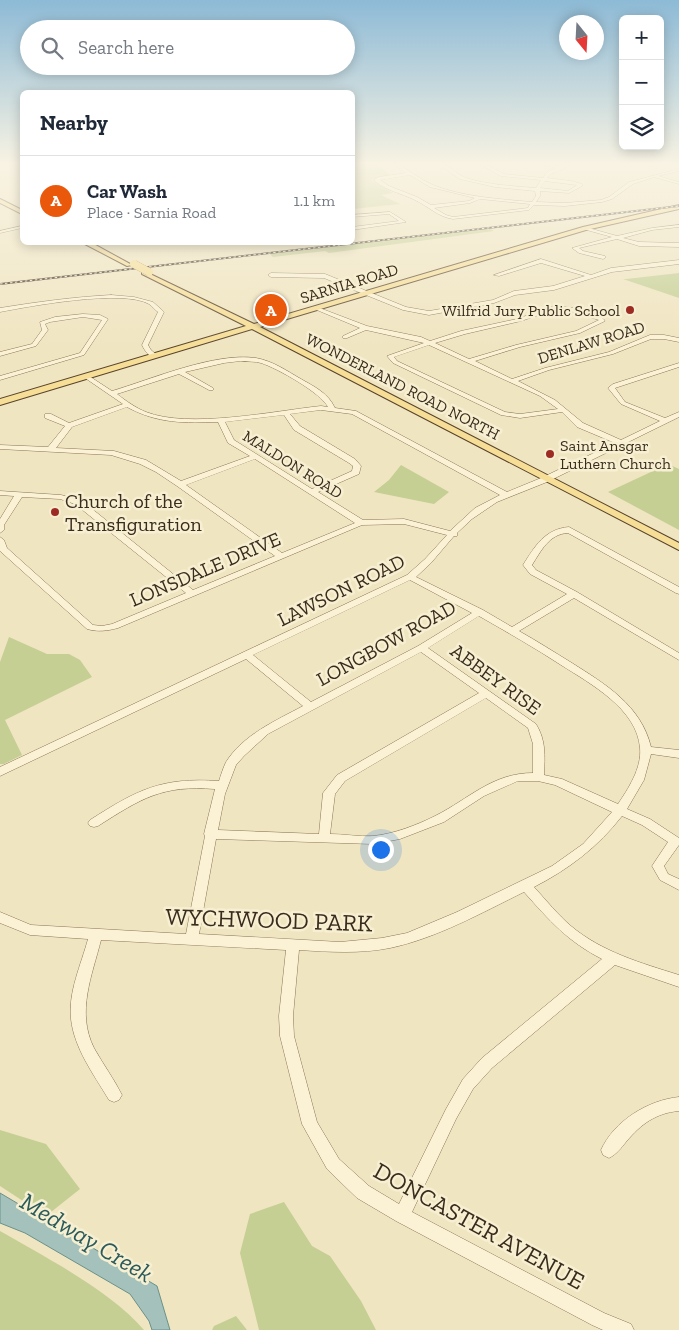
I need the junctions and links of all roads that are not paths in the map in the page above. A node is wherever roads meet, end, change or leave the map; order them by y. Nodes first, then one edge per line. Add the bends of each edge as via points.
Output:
1 (389, 224) edge
2 (608, 224) edge
3 (679, 226) edge
4 (20, 227) edge
5 (355, 229) edge
6 (587, 229) junction
7 (0, 232) edge
8 (618, 239) junction
9 (90, 245) edge
10 (96, 245) edge
11 (679, 245) edge
12 (671, 246) junction
13 (679, 250) edge
14 (603, 258) dead end
15 (679, 262) edge
16 (131, 264) junction
17 (271, 275) dead end
18 (497, 275) dead end
19 (590, 276) junction
20 (370, 294) junction
21 (10, 299) dead end
22 (18, 307) junction
23 (318, 309) junction
24 (0, 310) edge
25 (259, 328) junction
26 (365, 328) junction
27 (345, 337) dead end
28 (679, 340) edge
29 (429, 342) junction
30 (0, 354) edge
31 (155, 356) junction
32 (469, 361) junction
33 (679, 365) edge
34 (181, 373) junction
35 (0, 378) edge
36 (88, 378) junction
37 (512, 381) junction
38 (210, 389) dead end
39 (111, 394) junction
40 (0, 403) edge
41 (128, 405) junction
42 (332, 408) junction
43 (564, 410) junction
44 (286, 413) junction
45 (679, 414) edge
46 (48, 416) dead end
47 (221, 420) junction
48 (666, 421) junction
49 (68, 425) junction
50 (621, 443) junction
51 (0, 447) edge
52 (51, 449) junction
53 (254, 457) junction
54 (551, 476) junction
55 (180, 484) junction
56 (312, 492) junction
57 (0, 493) edge
58 (20, 494) junction
59 (505, 494) junction
60 (361, 523) junction
61 (0, 530) edge
62 (454, 534) junction
63 (0, 540) edge
64 (679, 541) edge
65 (679, 547) edge
66 (281, 556) junction
67 (410, 576) junction
68 (679, 591) edge
69 (194, 594) junction
70 (574, 594) junction
71 (480, 612) junction
72 (514, 630) junction
73 (421, 648) junction
74 (248, 655) junction
75 (679, 657) edge
76 (487, 693) junction
77 (310, 707) junction
78 (646, 750) junction
79 (679, 754) edge
80 (0, 772) edge
81 (538, 777) junction
82 (222, 785) junction
83 (618, 810) junction
84 (94, 823) dead end
85 (210, 834) junction
86 (324, 838) junction
87 (677, 842) edge
88 (525, 885) junction
89 (679, 885) edge
90 (0, 917) edge
91 (96, 936) junction
92 (190, 940) junction
93 (293, 945) junction
94 (612, 959) junction
95 (679, 981) edge
96 (114, 1095) dead end
97 (679, 1104) edge
98 (609, 1150) dead end
99 (402, 1215) junction
100 (625, 1330) edge

1 - 5 street
2 - 6 main road, SARNIA ROAD
3 - 8 street via 652,229
4 - 7 street
6 - 8 street
6 - 20 main road, SARNIA ROAD
8 - 12 street
8 - 14 street via 575,248
9 - 16 main road, WONDERLAND ROAD NORTH
10 - 16 main road, WONDERLAND ROAD NORTH
11 - 12 street
12 - 13 street
15 - 19 street via 611,270
16 - 25 main road, WONDERLAND ROAD NORTH, bridge
17 - 20 street via 325,276
18 - 19 street via 541,261
19 - 20 street via 554,288 514,293 429,313 414,312
20 - 23 main road, SARNIA ROAD
21 - 22 street
22 - 24 street
22 - 31 street via 67,298 127,298 149,302 157,305 161,312 146,345 148,352
23 - 25 main road, SARNIA ROAD
23 - 26 street
25 - 31 main road, SARNIA ROAD
25 - 36 main road, SARNIA ROAD
25 - 54 main road, WONDERLAND ROAD NORTH
26 - 27 street
26 - 29 street
28 - 37 street, DENLAW ROAD via 650,337 611,353
29 - 32 street
29 - 32 street via 554,308 571,309 602,321 578,332
29 - 43 street via 394,353 390,358 510,416
30 - 35 street via 34,345 45,330 42,323 49,320 74,316 101,316 105,319 82,354
31 - 36 main road, SARNIA ROAD
32 - 37 street
33 - 48 street via 611,388 623,402
34 - 38 street
34 - 39 street
34 - 42 street via 218,362 256,360 271,365 326,397
36 - 39 street
36 - 40 main road, SARNIA ROAD
37 - 43 street via 553,400
39 - 41 street
41 - 47 street via 161,418 198,422
41 - 49 street
42 - 44 street
42 - 59 street via 354,412
43 - 50 street via 580,425
44 - 47 street
44 - 56 street via 297,428 357,466 356,472 349,477
45 - 48 street, LAWSON ROAD
46 - 49 street
47 - 53 street, MALDON ROAD via 231,441
48 - 50 street, LAWSON ROAD
49 - 52 street
50 - 54 street, LAWSON ROAD
51 - 52 street
52 - 55 street via 129,457 159,470
53 - 55 street
53 - 56 street, MALDON ROAD
54 - 59 street, LAWSON ROAD
54 - 64 main road, WONDERLAND ROAD NORTH
54 - 65 main road, WONDERLAND ROAD NORTH
55 - 66 street
56 - 60 street, MALDON ROAD
57 - 58 street
58 - 61 street
58 - 69 street via 62,497 78,502
59 - 62 street, LAWSON ROAD via 478,510
60 - 62 street, LONSDALE DRIVE via 404,521
60 - 66 street, LONSDALE DRIVE
62 - 67 street, LAWSON ROAD via 425,566
63 - 69 street, LONSDALE DRIVE via 3,549 90,627 115,626
66 - 69 street, LONSDALE DRIVE
67 - 71 street
67 - 74 street, LAWSON ROAD
68 - 70 street via 575,531 562,529 546,538 527,565 533,572
70 - 72 street
70 - 75 street
71 - 72 street
71 - 73 street, LONGBOW ROAD
72 - 78 street via 621,702 636,723
73 - 76 street, ABBEY RISE
73 - 77 street, LONGBOW ROAD
74 - 77 street, LONGBOW ROAD
74 - 80 street, LAWSON ROAD
76 - 81 street, ABBEY RISE via 523,718 538,736
76 - 86 street via 334,784 329,793
77 - 82 street, LONGBOW ROAD via 252,740 231,764
78 - 79 street
78 - 83 street, WYCHWOOD PARK via 641,775
81 - 83 street via 581,791
81 - 86 street via 505,781 440,819 400,835 373,840
82 - 84 street via 182,784 155,789
82 - 85 street, LONGBOW ROAD
83 - 87 street via 646,822
83 - 88 street, WYCHWOOD PARK via 577,855
85 - 86 street
85 - 92 street, LONGBOW ROAD
87 - 89 street via 658,866 664,877
88 - 93 street, WYCHWOOD PARK via 434,930 381,945
88 - 94 street via 566,929
90 - 91 street, WYCHWOOD PARK via 30,930
91 - 92 street, WYCHWOOD PARK
91 - 96 street via 78,1016 87,1046
92 - 93 street, WYCHWOOD PARK
93 - 99 street, DONCASTER AVENUE via 287,1036 310,1124 333,1164 346,1178
94 - 95 street
94 - 99 street via 487,1063 468,1084
97 - 98 street via 648,1111 624,1131
99 - 100 street, DONCASTER AVENUE

